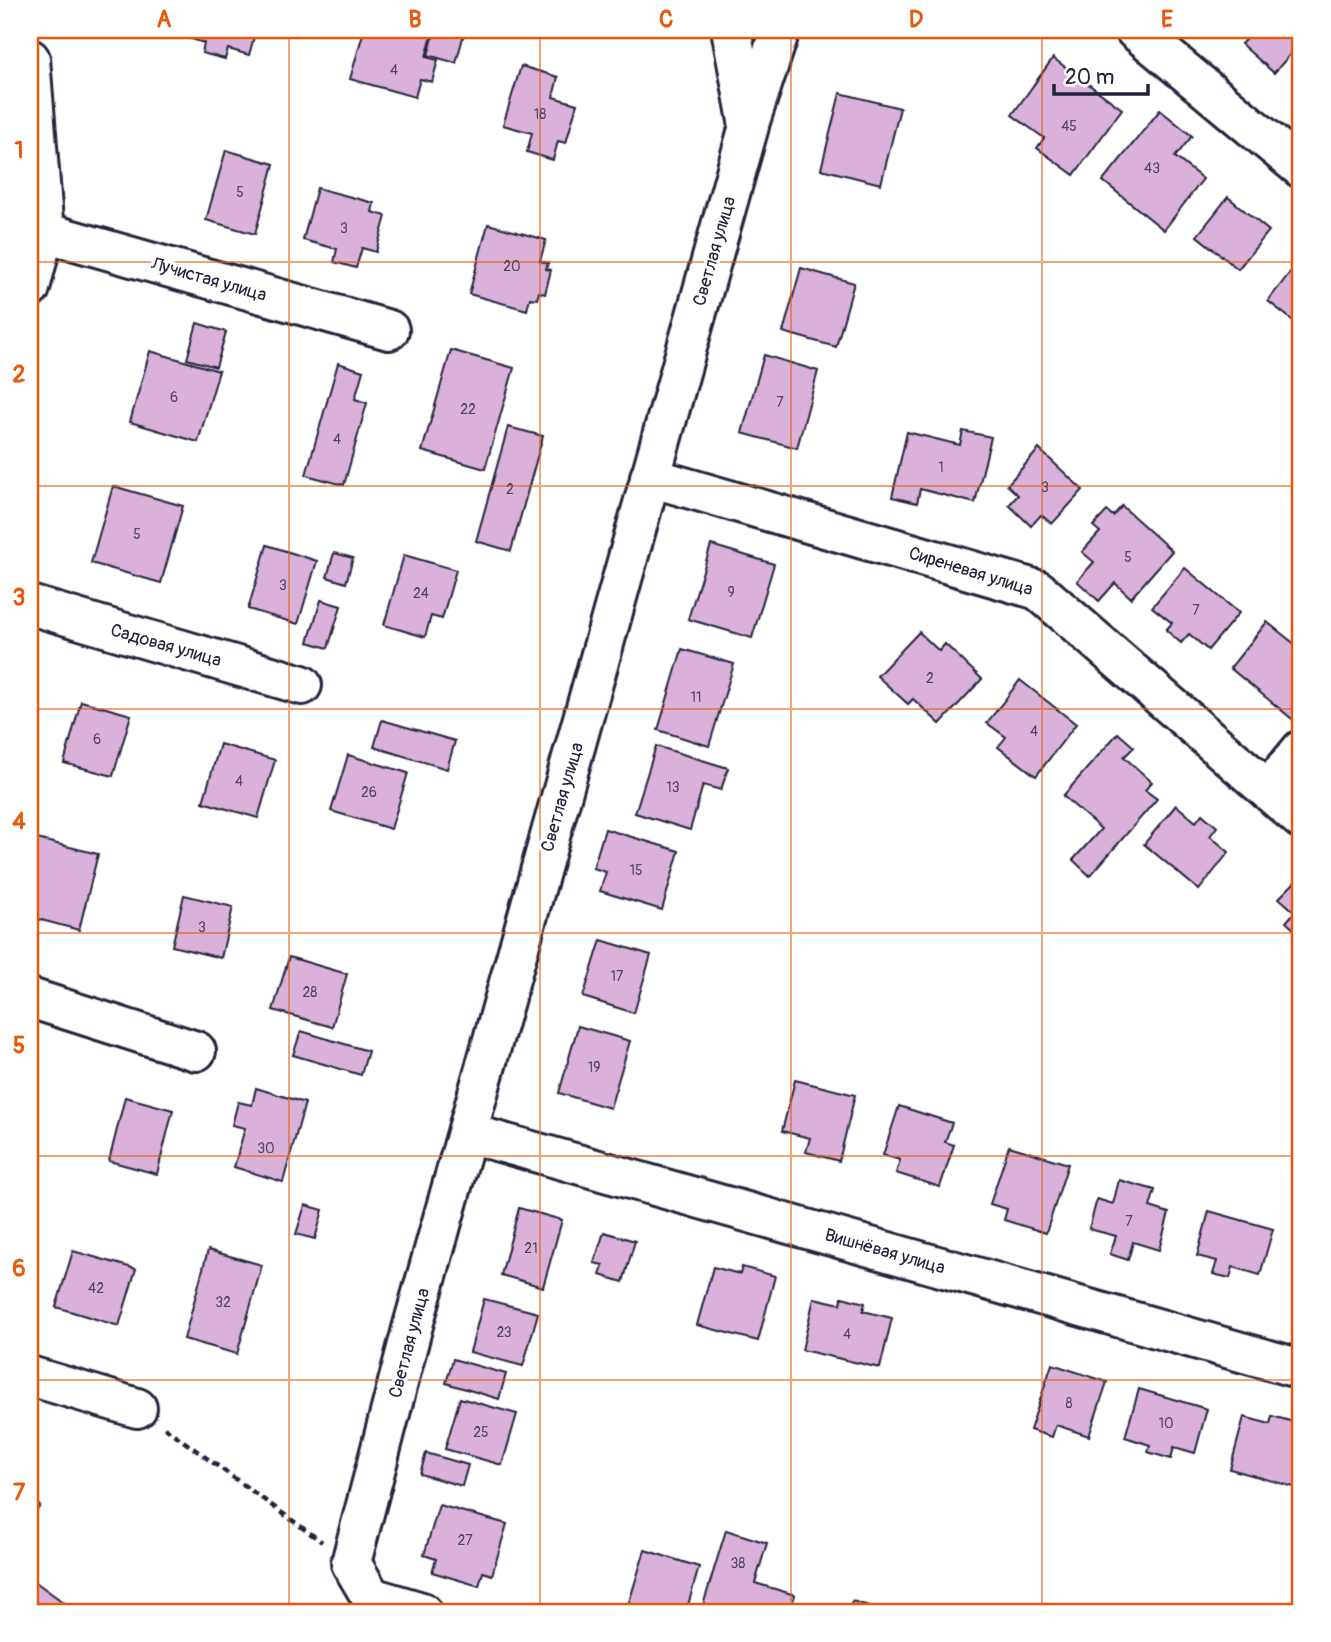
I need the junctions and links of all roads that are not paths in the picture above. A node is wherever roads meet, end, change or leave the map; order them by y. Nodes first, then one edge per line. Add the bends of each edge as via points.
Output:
1 (780, 30) edge
2 (1135, 30) edge
3 (727, 31) edge
4 (30, 58) edge
5 (749, 125) junction
6 (1301, 168) edge
7 (37, 231) edge
8 (30, 288) edge
9 (389, 330) dead end
10 (650, 477) junction
11 (30, 605) edge
12 (302, 685) dead end
13 (1301, 750) edge
14 (1268, 790) junction
15 (1301, 819) edge
16 (30, 998) edge
17 (196, 1051) dead end
18 (468, 1133) junction
19 (1301, 1369) edge
20 (30, 1376) edge
21 (137, 1408) road end
22 (422, 1612) edge

1 - 5 street
2 - 6 street
3 - 5 street, Светлая улица
4 - 7 street
5 - 10 street, Светлая улица
7 - 8 street
7 - 9 street, Лучистая улица
10 - 14 street, Сиреневая улица via 1038,590
10 - 18 street, Светлая улица
11 - 12 street, Садовая улица
13 - 14 street
14 - 15 street, Сиреневая улица
16 - 17 street
18 - 19 street, Вишнёвая улица
18 - 22 street, Светлая улица via 351,1563 371,1597
20 - 21 street

